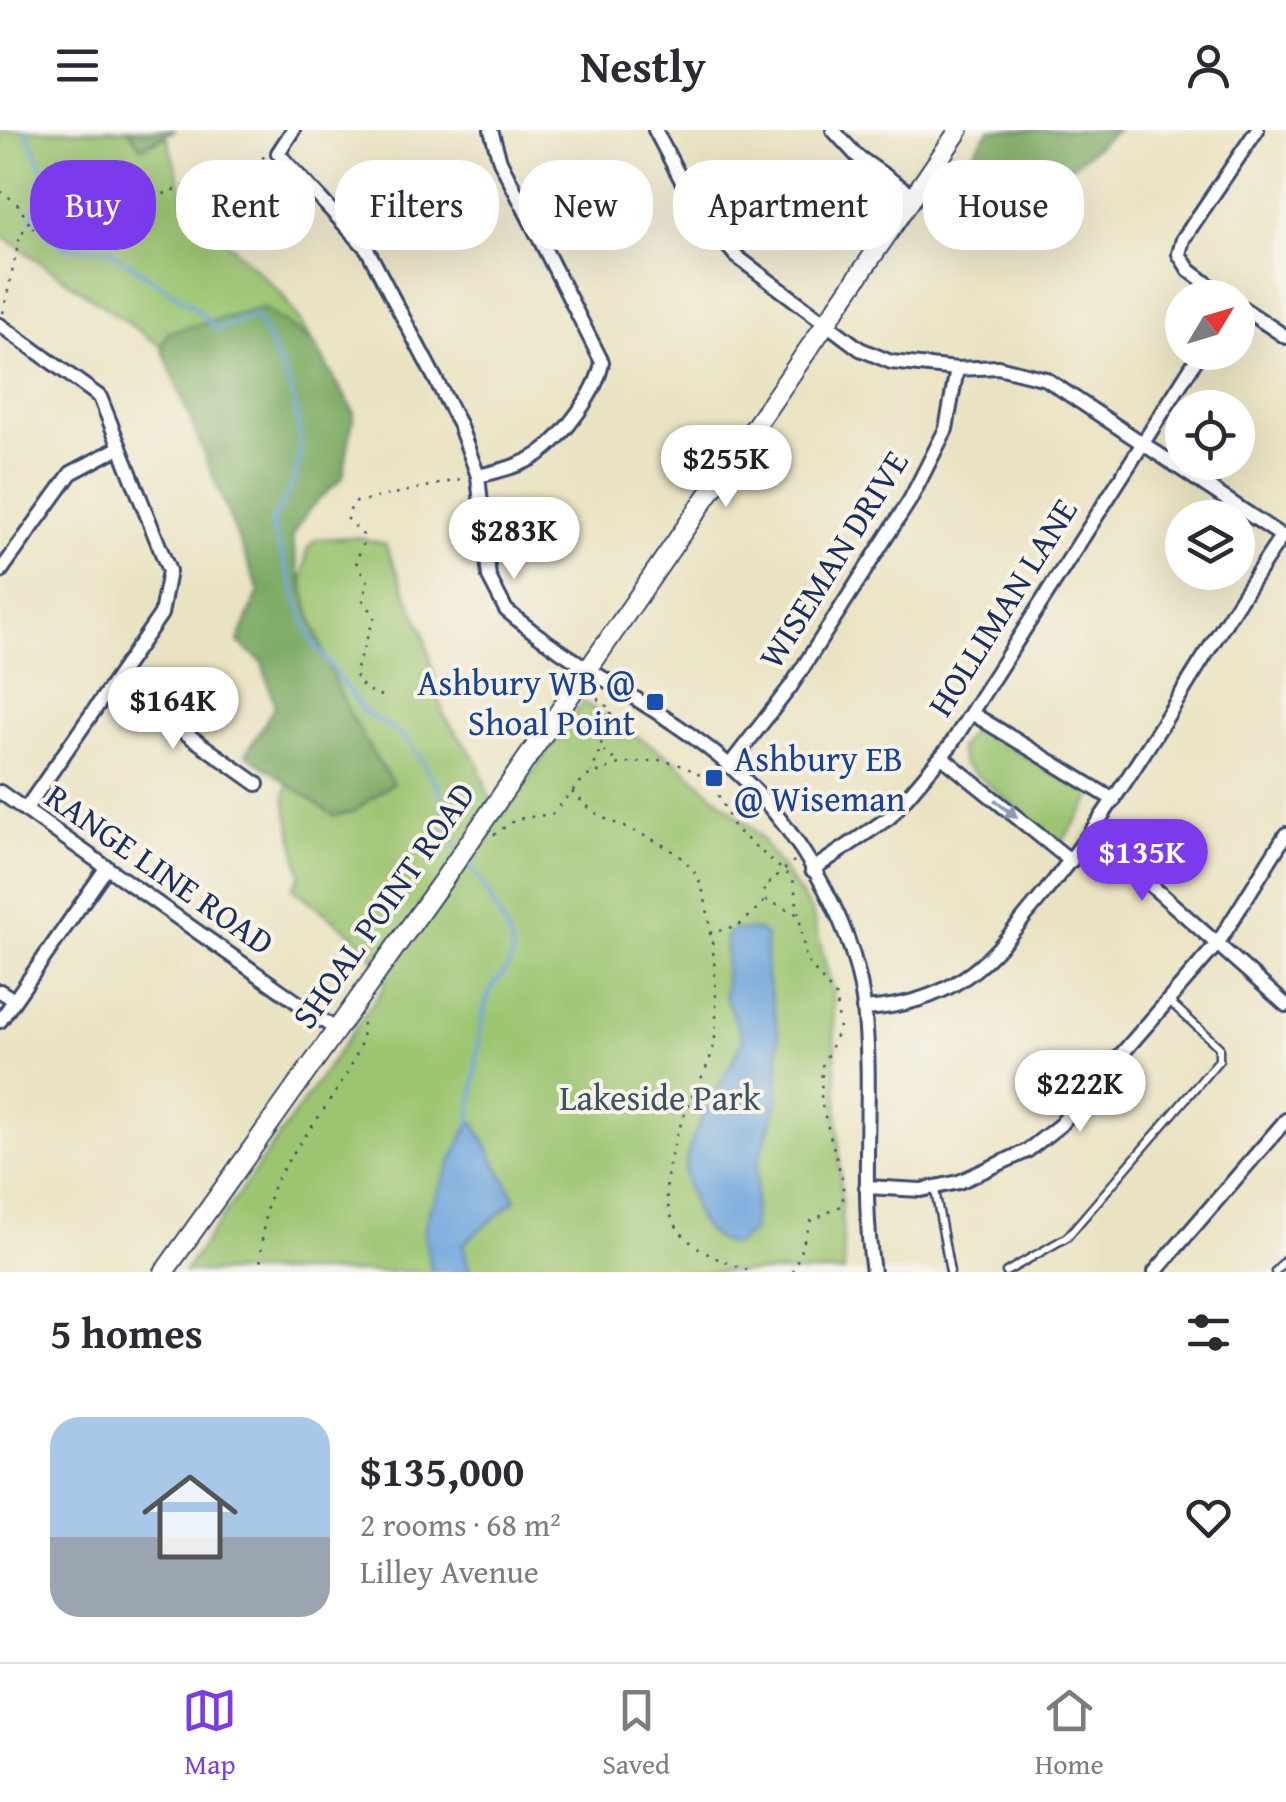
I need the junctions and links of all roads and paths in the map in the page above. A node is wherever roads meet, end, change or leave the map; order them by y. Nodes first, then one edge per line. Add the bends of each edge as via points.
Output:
1 (293, 130) edge
2 (491, 130) edge
3 (656, 130) edge
4 (834, 130) edge
5 (960, 130) edge
6 (1257, 130) edge
7 (278, 153) junction
8 (0, 191) edge
9 (156, 196) edge
10 (914, 196) junction
11 (30, 225) edge
12 (30, 227) edge
13 (1202, 280) edge
14 (1255, 317) edge
15 (827, 324) junction
16 (0, 325) edge
17 (1286, 338) edge
18 (957, 369) junction
19 (1188, 370) edge
20 (1141, 444) junction
21 (120, 446) junction
22 (478, 476) junction
23 (1284, 537) edge
24 (0, 572) edge
25 (586, 668) junction
26 (115, 683) junction
27 (589, 692) dead end
28 (381, 696) dead end
29 (972, 714) junction
30 (602, 750) junction
31 (942, 757) junction
32 (619, 764) junction
33 (730, 766) junction
34 (590, 774) junction
35 (256, 784) dead end
36 (571, 791) junction
37 (0, 792) edge
38 (1114, 800) junction
39 (25, 810) junction
40 (1093, 834) junction
41 (1286, 834) edge
42 (489, 839) dead end
43 (1071, 861) junction
44 (108, 867) junction
45 (783, 868) junction
46 (812, 870) junction
47 (766, 900) junction
48 (798, 914) junction
49 (709, 934) junction
50 (1218, 943) junction
51 (0, 990) edge
52 (14, 1000) junction
53 (1169, 1001) junction
54 (1286, 1005) edge
55 (864, 1009) junction
56 (0, 1021) edge
57 (335, 1029) junction
58 (357, 1044) dead end
59 (1286, 1120) edge
60 (866, 1187) junction
61 (934, 1187) junction
62 (1286, 1259) edge
63 (164, 1272) edge
64 (260, 1272) edge
65 (754, 1272) edge
66 (792, 1272) edge
67 (873, 1272) edge
68 (950, 1272) edge
69 (1006, 1272) edge
70 (1156, 1272) edge
71 (1275, 1272) edge

1 - 7 street
2 - 22 street via 500,161 602,362 600,377 546,448
3 - 15 street via 696,208 736,256
4 - 10 street
5 - 10 street, SHOAL POINT ROAD
6 - 13 street via 1183,239 1179,254
7 - 9 path
7 - 22 street via 366,249 459,424
8 - 11 path via 17,202
10 - 15 street, SHOAL POINT ROAD
12 - 16 path via 21,232
14 - 17 street
15 - 18 street via 890,362
15 - 25 street, SHOAL POINT ROAD
16 - 21 street via 100,397
18 - 20 street via 998,367 1046,378
18 - 33 street, WISEMAN DRIVE via 946,429 910,500 791,686
19 - 20 street, HOLLIMAN LANE
20 - 23 street
20 - 29 street, HOLLIMAN LANE
21 - 24 street via 71,473
21 - 26 street via 169,571 161,614
22 - 25 street via 495,594 522,624
22 - 28 path via 353,503 347,518 363,535 354,560 368,582 363,600 375,616 354,674
23 - 38 street
25 - 33 street
25 - 57 street, SHOAL POINT ROAD
26 - 35 street
26 - 39 street
27 - 30 path via 612,710
29 - 31 street, HOLLIMAN LANE
29 - 38 street
30 - 32 path
30 - 34 path
31 -> 43 street
31 - 46 street, HOLLIMAN LANE via 890,816
32 - 34 path
32 - 45 path via 662,760 704,776 742,838
33 - 46 street
34 - 36 path
36 - 42 path via 552,814 516,819
36 - 49 path via 693,871
37 - 39 street, RANGE LINE ROAD
38 - 40 street
39 - 44 street, RANGE LINE ROAD
40 - 43 street
40 - 50 street
41 - 50 street
43 - 55 street via 993,954 964,978 900,1006
44 - 52 street
44 - 57 street, RANGE LINE ROAD
45 - 47 path via 764,888
45 - 48 path via 794,884
46 - 55 street via 847,942
47 - 48 path
47 - 49 path via 741,924
48 - 66 path via 809,969 837,998 839,1030 824,1056 820,1092 843,1205 811,1221
49 - 65 path via 716,965 713,1049 664,1173 670,1219 707,1256
50 - 53 street
50 - 54 street
51 - 52 street
52 - 56 street
53 - 61 street via 1060,1126 993,1170
53 - 69 lane via 1219,1048 1219,1060 1067,1237
55 - 60 street
57 - 63 street, SHOAL POINT ROAD
58 - 64 path via 318,1122 273,1188
59 - 70 street
60 - 61 street
60 - 67 street
61 - 68 lane
62 - 71 lane

